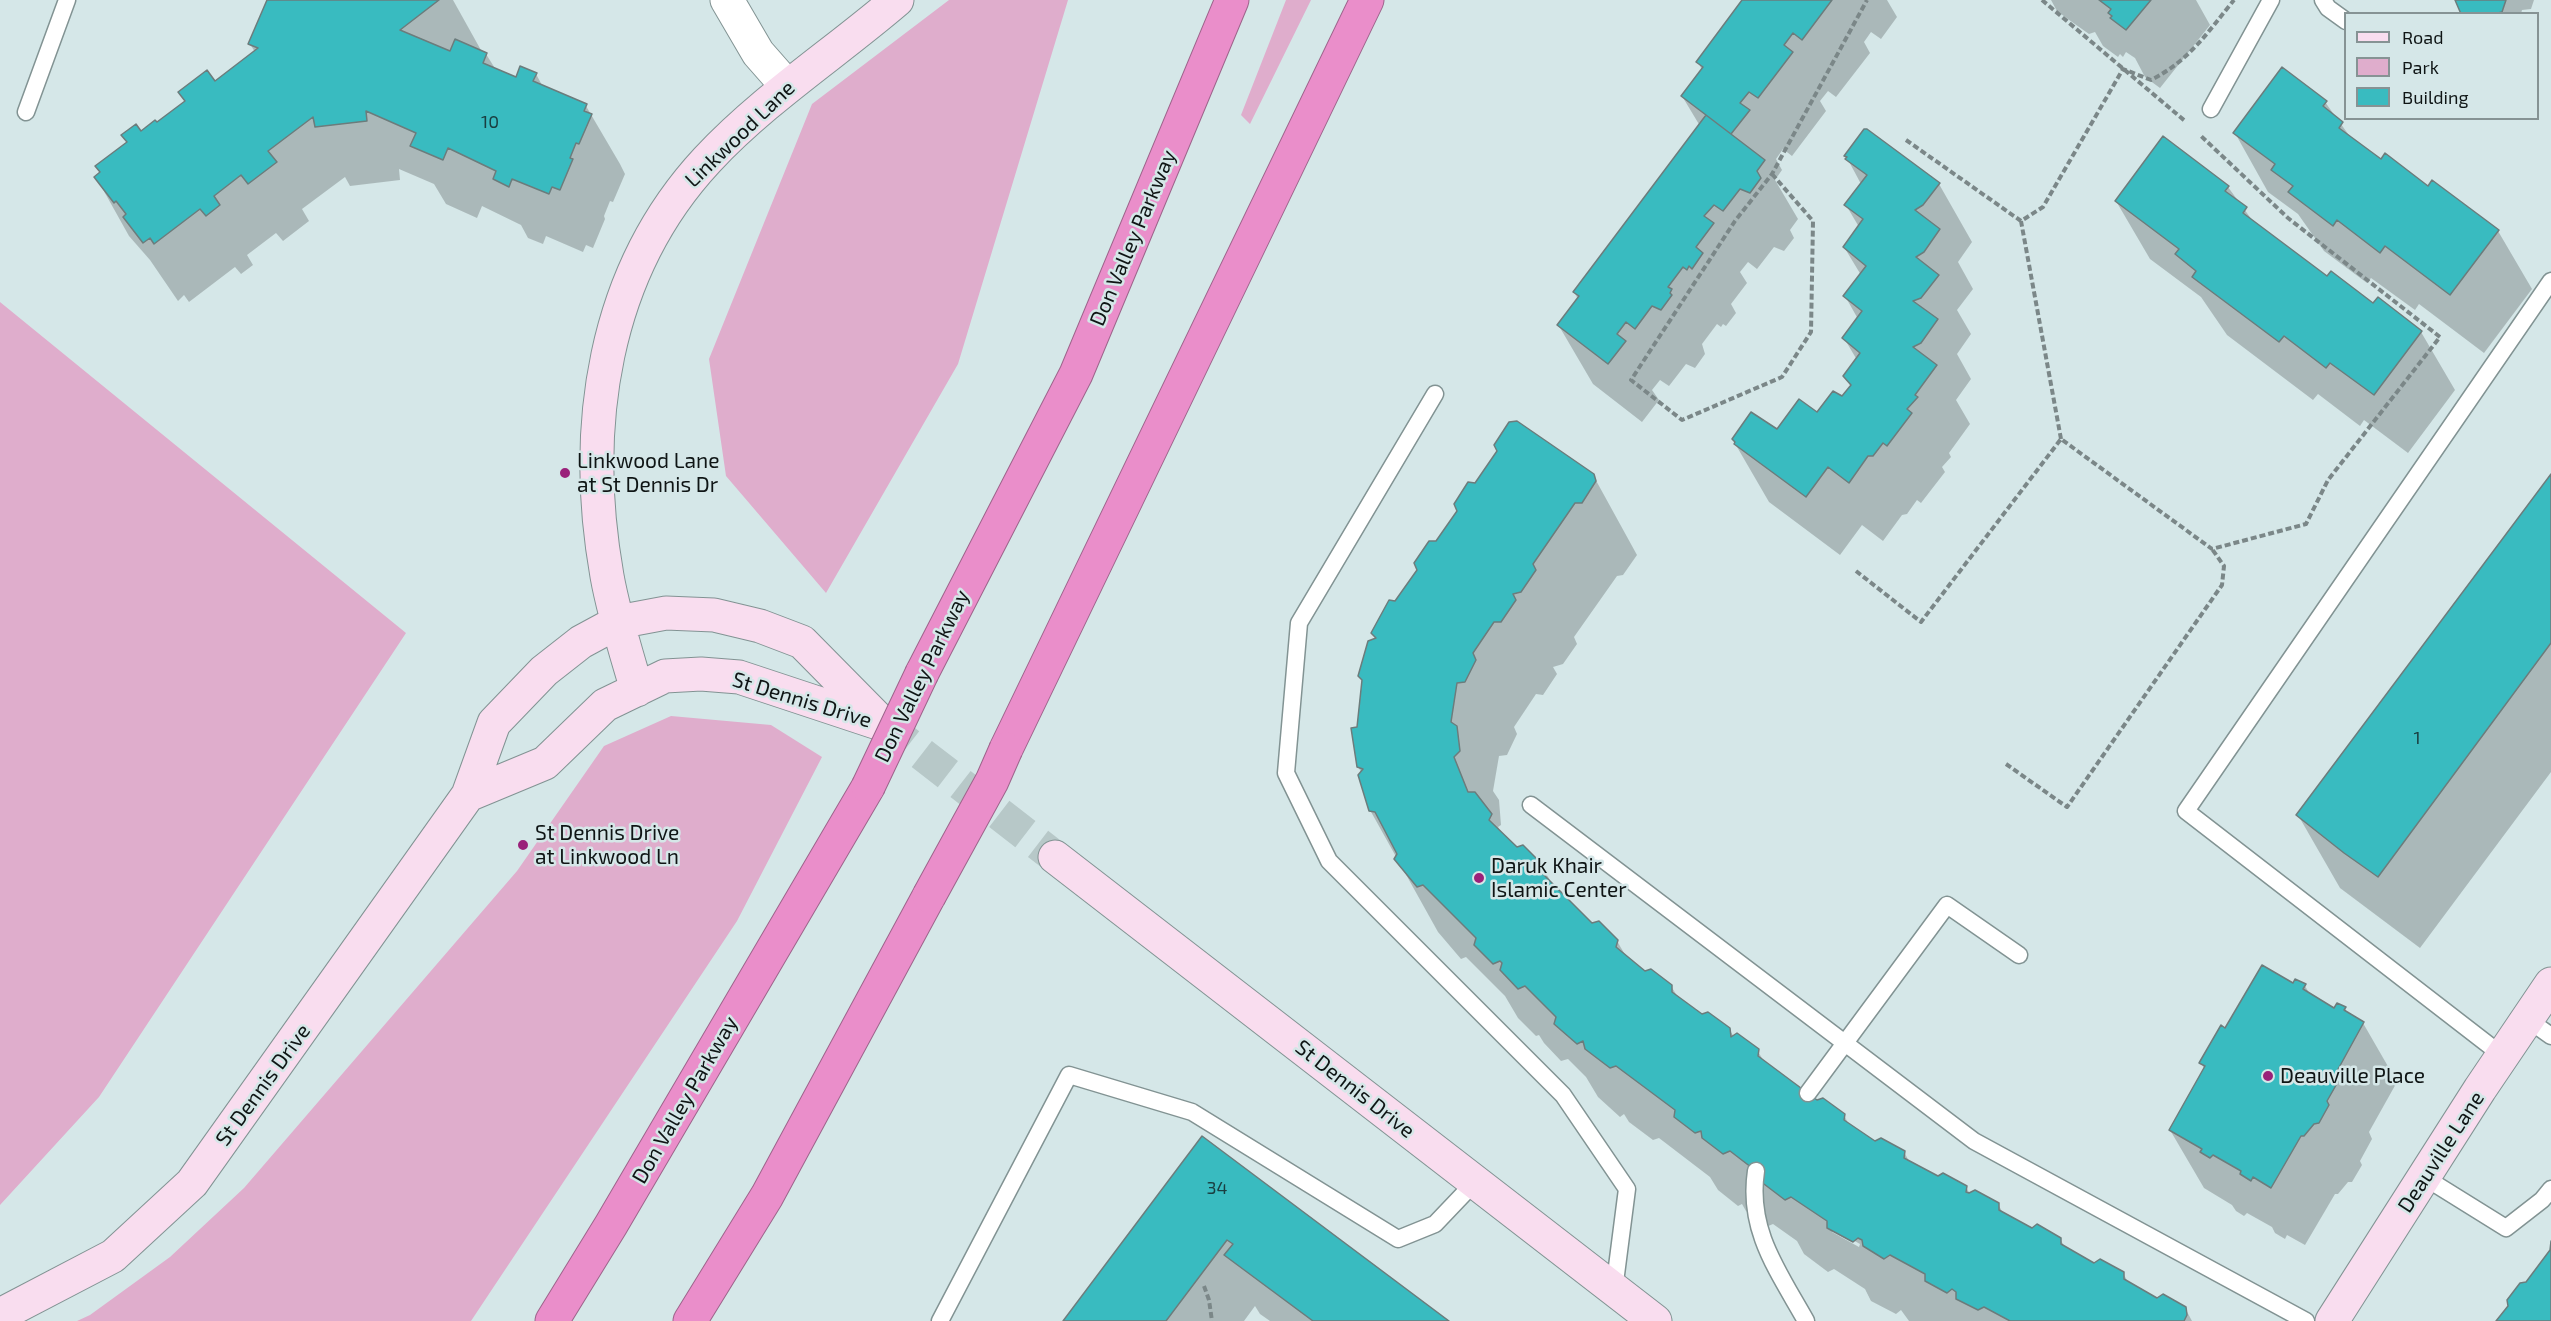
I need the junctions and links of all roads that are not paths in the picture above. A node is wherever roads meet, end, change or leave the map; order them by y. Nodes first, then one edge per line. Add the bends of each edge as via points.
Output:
1 (67, 0) edge
2 (727, 0) edge
3 (897, 0) edge
4 (1232, 0) edge
5 (1367, 0) edge
6 (2271, 0) edge
7 (2323, 0) edge
8 (2344, 20) edge
9 (787, 86) junction
10 (2211, 109) dead end
11 (26, 112) dead end
12 (2551, 281) edge
13 (1435, 394) dead end
14 (618, 622) junction
15 (637, 690) junction
16 (468, 795) junction
17 (1531, 805) dead end
18 (1055, 857) tunnel mouth
19 (2019, 955) dead end
20 (2551, 984) edge
21 (2539, 1028) edge
22 (1844, 1042) junction
23 (2503, 1056) junction
24 (1808, 1093) dead end
25 (1756, 1171) dead end
26 (2424, 1177) junction
27 (1475, 1182) junction
28 (2551, 1189) edge
29 (1614, 1290) junction
30 (0, 1315) edge
31 (552, 1321) edge
32 (690, 1321) edge
33 (940, 1321) edge
34 (1655, 1321) edge
35 (1806, 1321) edge
36 (2306, 1321) edge
37 (2332, 1321) edge

1 - 11 lane
2 - 9 street via 758,53
3 - 9 street, Linkwood Lane
4 - 31 highway, Don Valley Parkway, bridge via 1076,374 922,673 868,787
5 - 32 highway, bridge via 992,781 767,1196
6 - 10 lane
7 - 8 lane
9 - 14 street, Linkwood Lane via 707,160 674,200 643,253 621,304 605,362 597,422 598,499 606,574
12 - 23 lane via 2187,810
13 - 29 lane via 1299,623 1286,773 1329,861 1563,1095 1627,1189
14 - 15 street, Linkwood Lane
14 - 15 street, St Dennis Drive via 666,613 714,615 802,642 883,724 739,677 665,676
14 - 16 street, St Dennis Drive via 581,642 544,671 494,723
15 - 16 street, St Dennis Drive via 605,705 545,762
16 - 30 street, St Dennis Drive via 192,1183 113,1256
17 - 22 lane
18 - 27 street, St Dennis Drive
19 - 22 lane via 1947,905
20 - 21 street, Deauville Lane
21 - 23 street, Deauville Lane
22 - 24 lane
22 - 36 lane via 1974,1141
23 - 26 street, Deauville Lane
25 - 35 lane via 1755,1216 1764,1244
26 - 28 lane via 2506,1228
26 - 37 street, Deauville Lane
27 - 29 street, St Dennis Drive
27 - 33 lane via 1435,1224 1398,1239 1192,1112 1069,1075
29 - 34 street, St Dennis Drive

